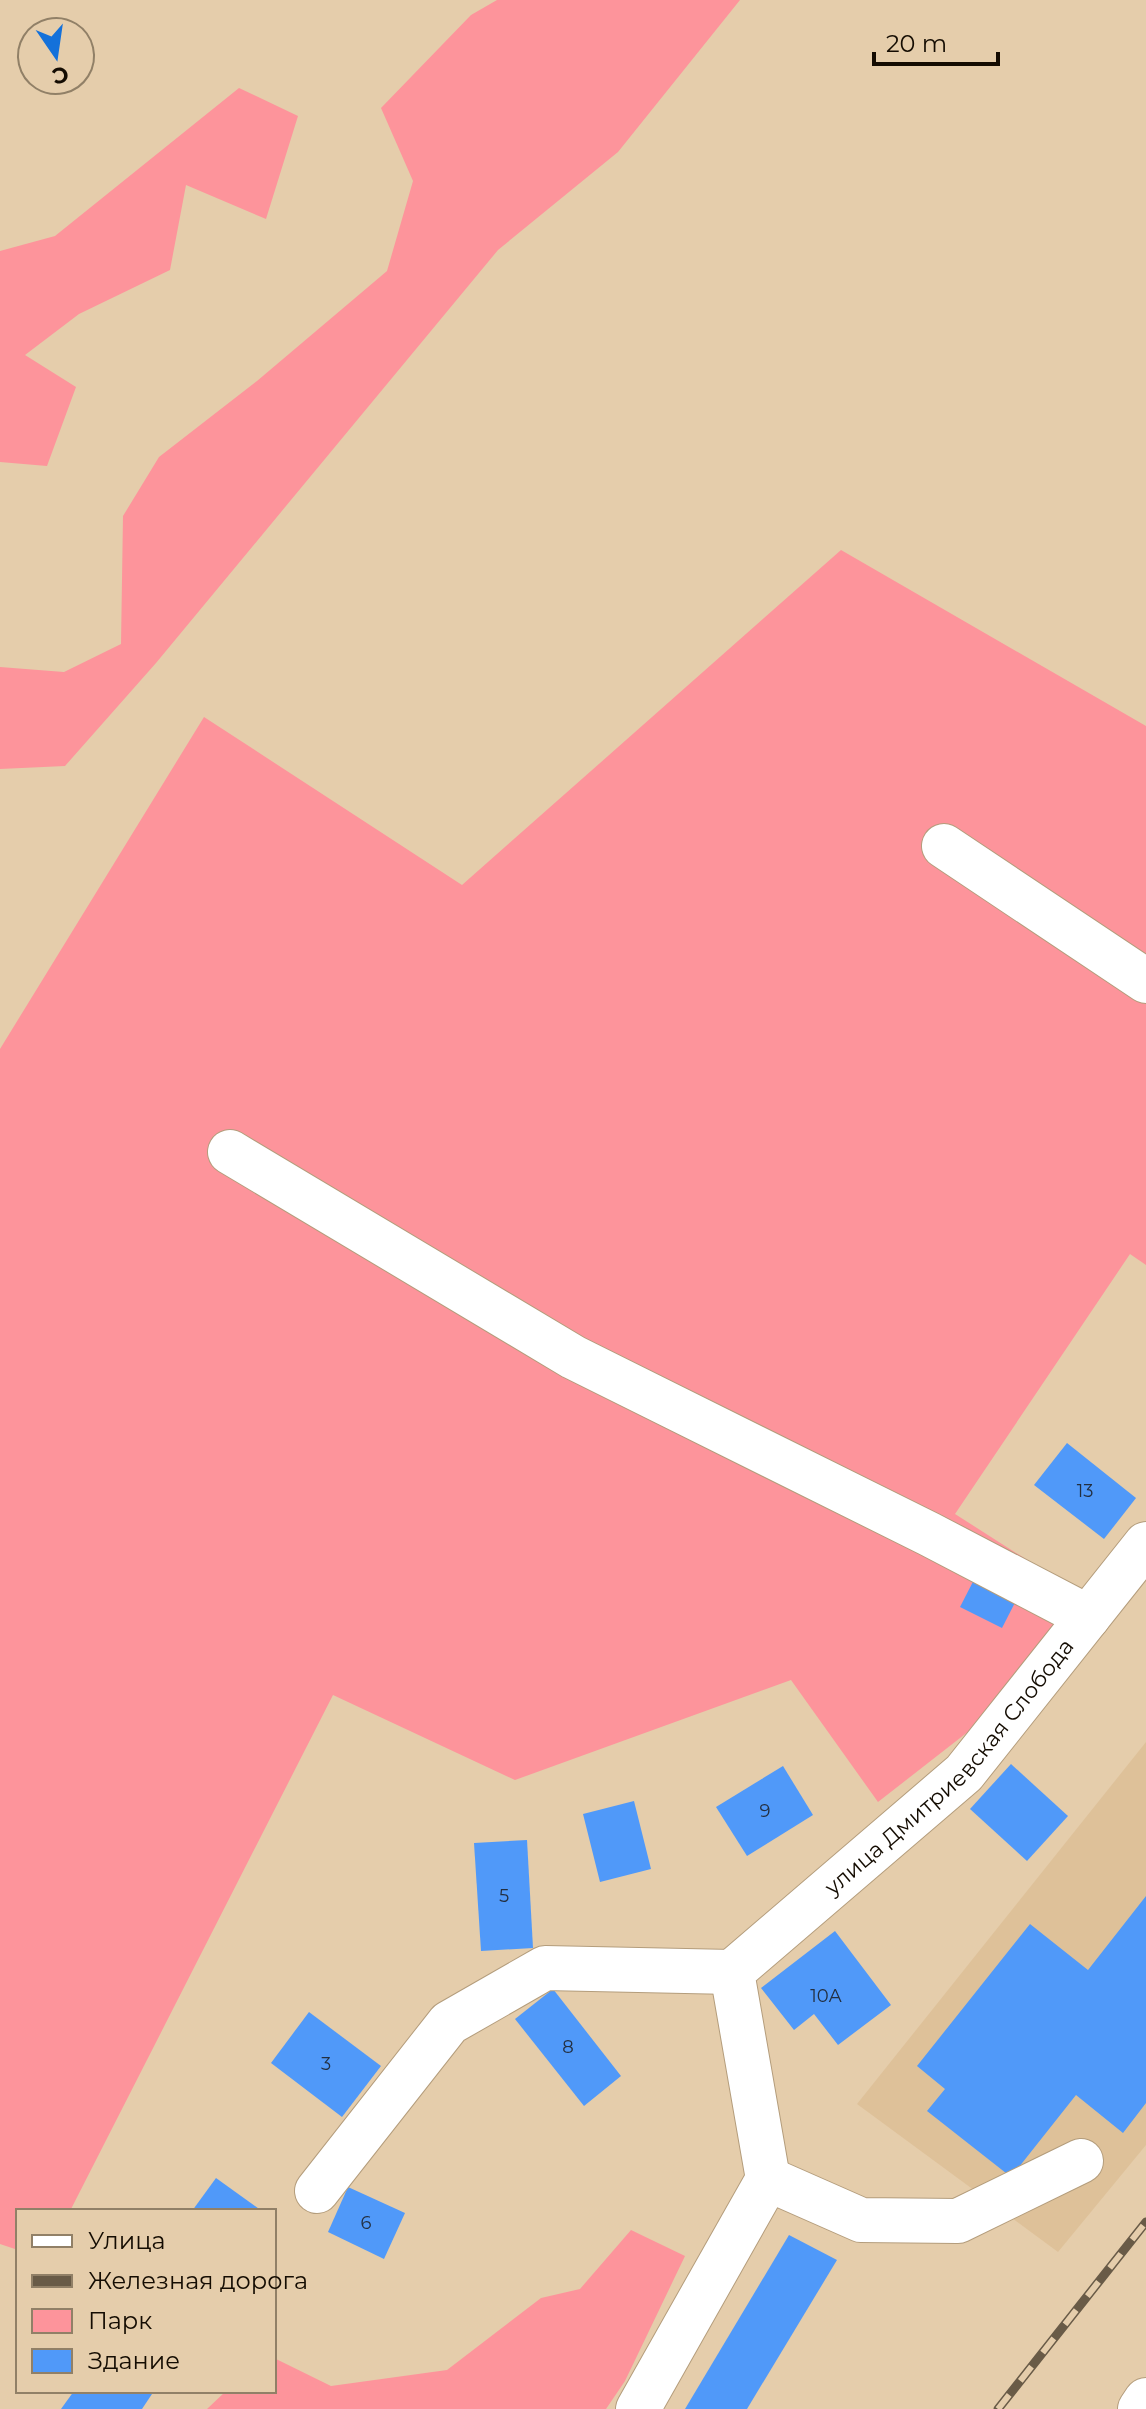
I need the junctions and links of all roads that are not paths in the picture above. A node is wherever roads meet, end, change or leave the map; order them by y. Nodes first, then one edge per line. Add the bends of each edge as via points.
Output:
1 (944, 846) dead end
2 (1146, 981) edge
3 (230, 1152) dead end
4 (1146, 1544) edge
5 (1088, 1617) junction
6 (732, 1972) junction
7 (1081, 2161) dead end
8 (768, 2179) junction
9 (317, 2191) dead end
10 (1146, 2400) edge
11 (638, 2409) edge
12 (1140, 2409) edge

1 - 2 street
3 - 5 street via 573,1357
4 - 5 street, улица Дмитриевская Слобода
5 - 6 street, улица Дмитриевская Слобода via 964,1773
6 - 8 street
6 - 9 street via 545,1968 449,2023
7 - 8 street via 958,2221 861,2220
8 - 11 street
10 - 12 street

